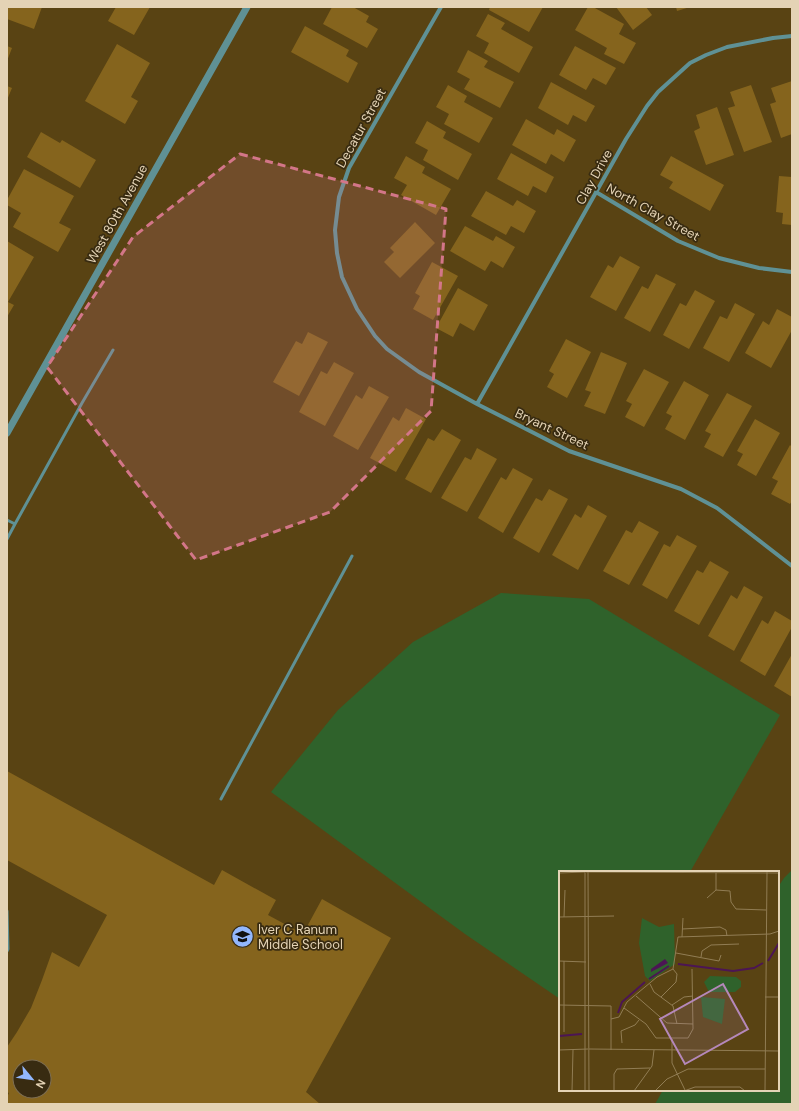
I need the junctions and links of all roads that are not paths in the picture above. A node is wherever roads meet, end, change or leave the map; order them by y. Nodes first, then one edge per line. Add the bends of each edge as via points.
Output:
1 (248, 7) edge
2 (441, 7) edge
3 (792, 36) edge
4 (596, 192) junction
5 (792, 272) edge
6 (349, 292) joint
7 (113, 350) dead end
8 (477, 404) junction
9 (7, 433) edge
10 (7, 520) edge
11 (15, 524) junction
12 (7, 539) edge
13 (352, 556) dead end
14 (792, 566) edge
15 (221, 799) dead end
16 (7, 911) edge
17 (7, 952) edge

1 - 9 street, West 80th Avenue
2 - 6 street, Decatur Street via 348,168 339,197 335,230 342,277
3 - 4 street, Clay Drive via 727,47 690,63 658,92 647,106
4 - 5 street, North Clay Street via 678,241 719,258 759,268
4 - 8 street, Clay Drive
6 - 8 street, Bryant Street via 375,336 387,348 419,372
7 - 11 lane
8 - 14 street, Bryant Street via 569,451 681,489 716,508
10 - 11 lane
11 - 12 lane
13 - 15 lane
16 - 17 lane

